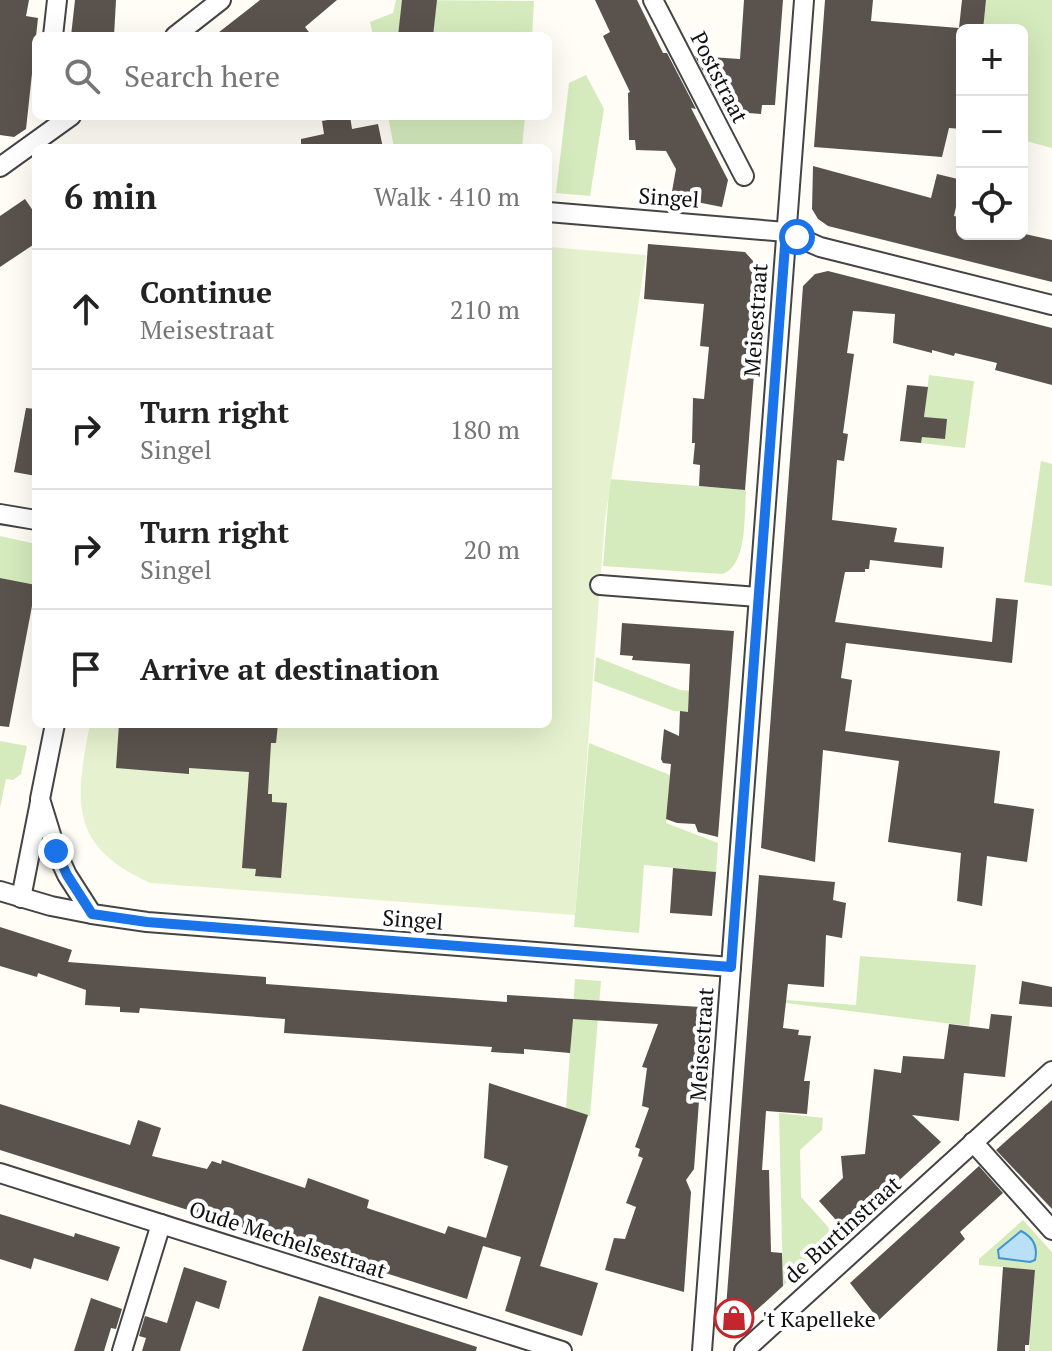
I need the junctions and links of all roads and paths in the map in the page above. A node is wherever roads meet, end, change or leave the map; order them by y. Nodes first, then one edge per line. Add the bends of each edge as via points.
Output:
1 (57, 0) edge
2 (221, 0) edge
3 (653, 0) edge
4 (804, 0) edge
5 (53, 32) edge
6 (180, 32) edge
7 (44, 120) edge
8 (67, 120) edge
9 (44, 144) edge
10 (32, 150) edge
11 (0, 167) edge
12 (744, 176) dead end
13 (552, 212) edge
14 (786, 232) junction
15 (1052, 305) edge
16 (0, 514) edge
17 (32, 519) edge
18 (600, 585) dead end
19 (758, 597) junction
20 (54, 728) edge
21 (40, 799) junction
22 (0, 891) edge
23 (21, 898) junction
24 (92, 914) junction
25 (731, 967) junction
26 (1052, 1071) edge
27 (973, 1142) junction
28 (0, 1173) edge
29 (161, 1224) junction
30 (1052, 1230) edge
31 (122, 1351) edge
32 (562, 1351) edge
33 (702, 1351) edge
34 (744, 1351) edge

1 - 5 street
2 - 6 street
3 - 12 street, Poststraat
4 - 14 street, Meisestraat
7 - 9 street
8 - 9 street
10 - 11 street
13 - 14 street, Singel
14 - 15 street, Singel via 820,247
14 - 19 street, Meisestraat
16 - 17 street
18 - 19 street
19 - 25 street, Meisestraat
20 - 21 street
21 - 23 street
21 - 24 street via 61,863
22 - 23 street, Singel
23 - 24 street, Singel
24 - 25 street, Singel
25 - 33 street, Meisestraat
26 - 27 street, de Burtinstraat
27 - 30 street
27 - 34 street, de Burtinstraat
28 - 29 street, Oude Mechelsestraat
29 - 31 street
29 - 32 street, Oude Mechelsestraat

